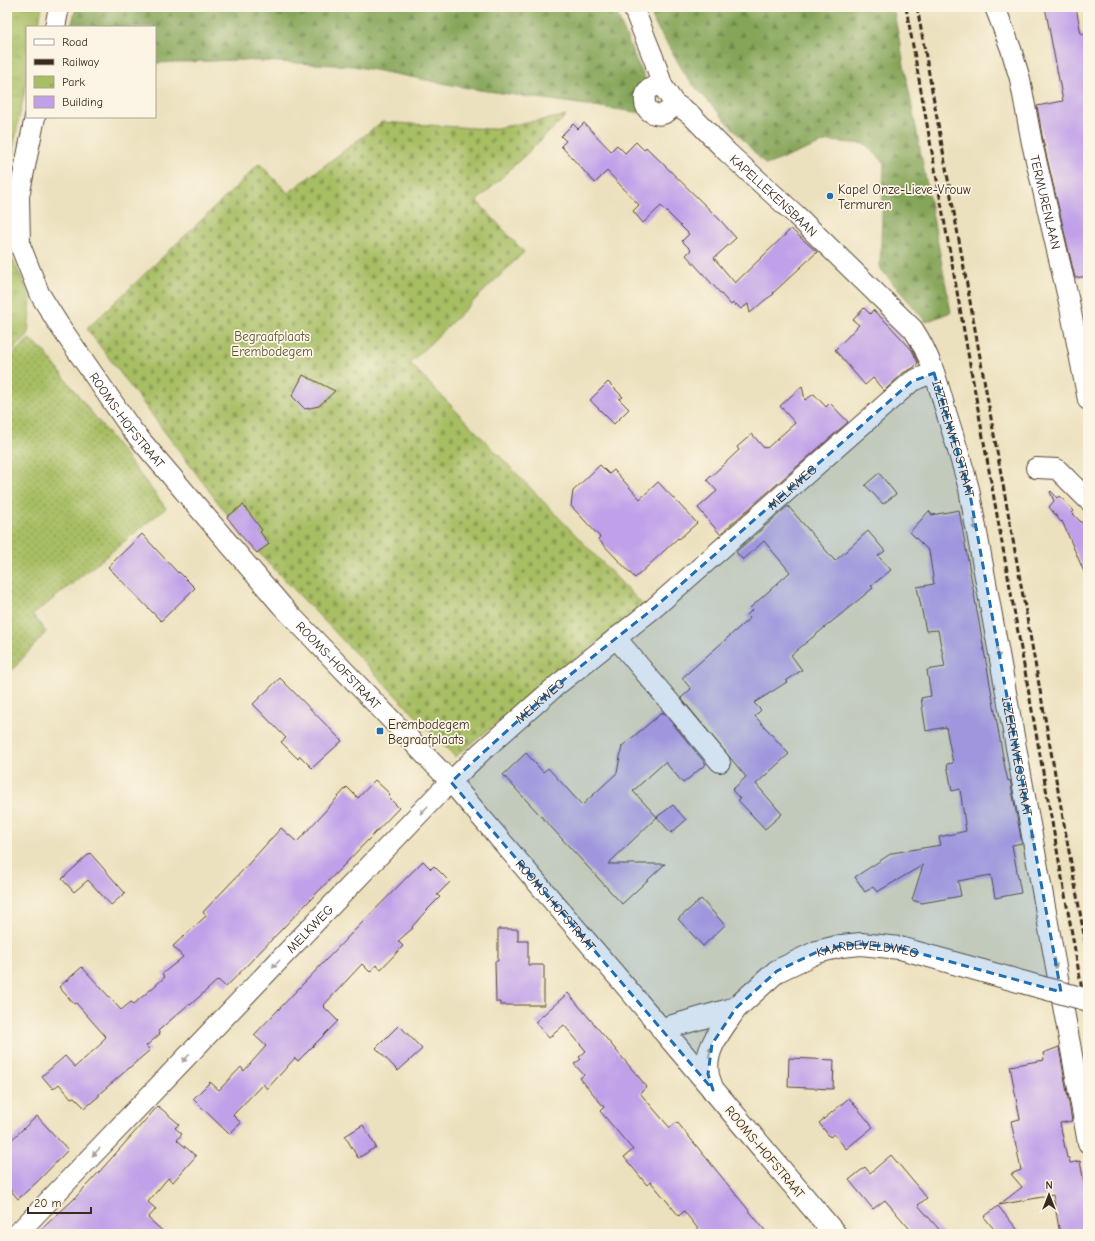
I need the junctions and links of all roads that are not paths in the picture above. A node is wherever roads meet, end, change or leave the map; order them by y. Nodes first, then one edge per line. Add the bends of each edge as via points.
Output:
1 (59, 7) edge
2 (633, 7) edge
3 (995, 7) edge
4 (55, 26) edge
5 (35, 118) edge
6 (934, 373) junction
7 (1088, 400) edge
8 (1036, 468) dead end
9 (1088, 500) edge
10 (616, 638) junction
11 (720, 762) dead end
12 (451, 782) junction
13 (1088, 1000) edge
14 (736, 1008) junction
15 (662, 1029) junction
16 (713, 1090) junction
17 (1088, 1143) edge
18 (17, 1234) edge
19 (835, 1234) edge

1 - 4 street
2 - 6 street, KAPELLEKENSBAAN via 662,85 674,103 690,114 727,152 796,214 912,329 921,342
3 - 7 street, TERMURENLAAN via 1020,79
5 - 12 street, ROOMS-HOFSTRAAT via 19,196 20,244 39,293 59,326 132,430 282,606
6 - 10 street, MELKWEG via 911,382 654,608
6 -> 17 street, IJZERENWEGSTRAAT via 968,489
8 - 9 street via 1056,468
10 - 11 street
10 - 12 street, MELKWEG via 556,686
12 - 15 street, ROOMS-HOFSTRAAT
12 -> 18 street, MELKWEG
13 - 14 street, KAARDEVELDWEG, bridge via 900,948 861,944 817,952 777,971
14 - 15 street, KAARDEVELDWEG
16 -> 14 street via 708,1074 709,1053 712,1044
15 - 16 street, ROOMS-HOFSTRAAT
16 - 19 street, ROOMS-HOFSTRAAT

